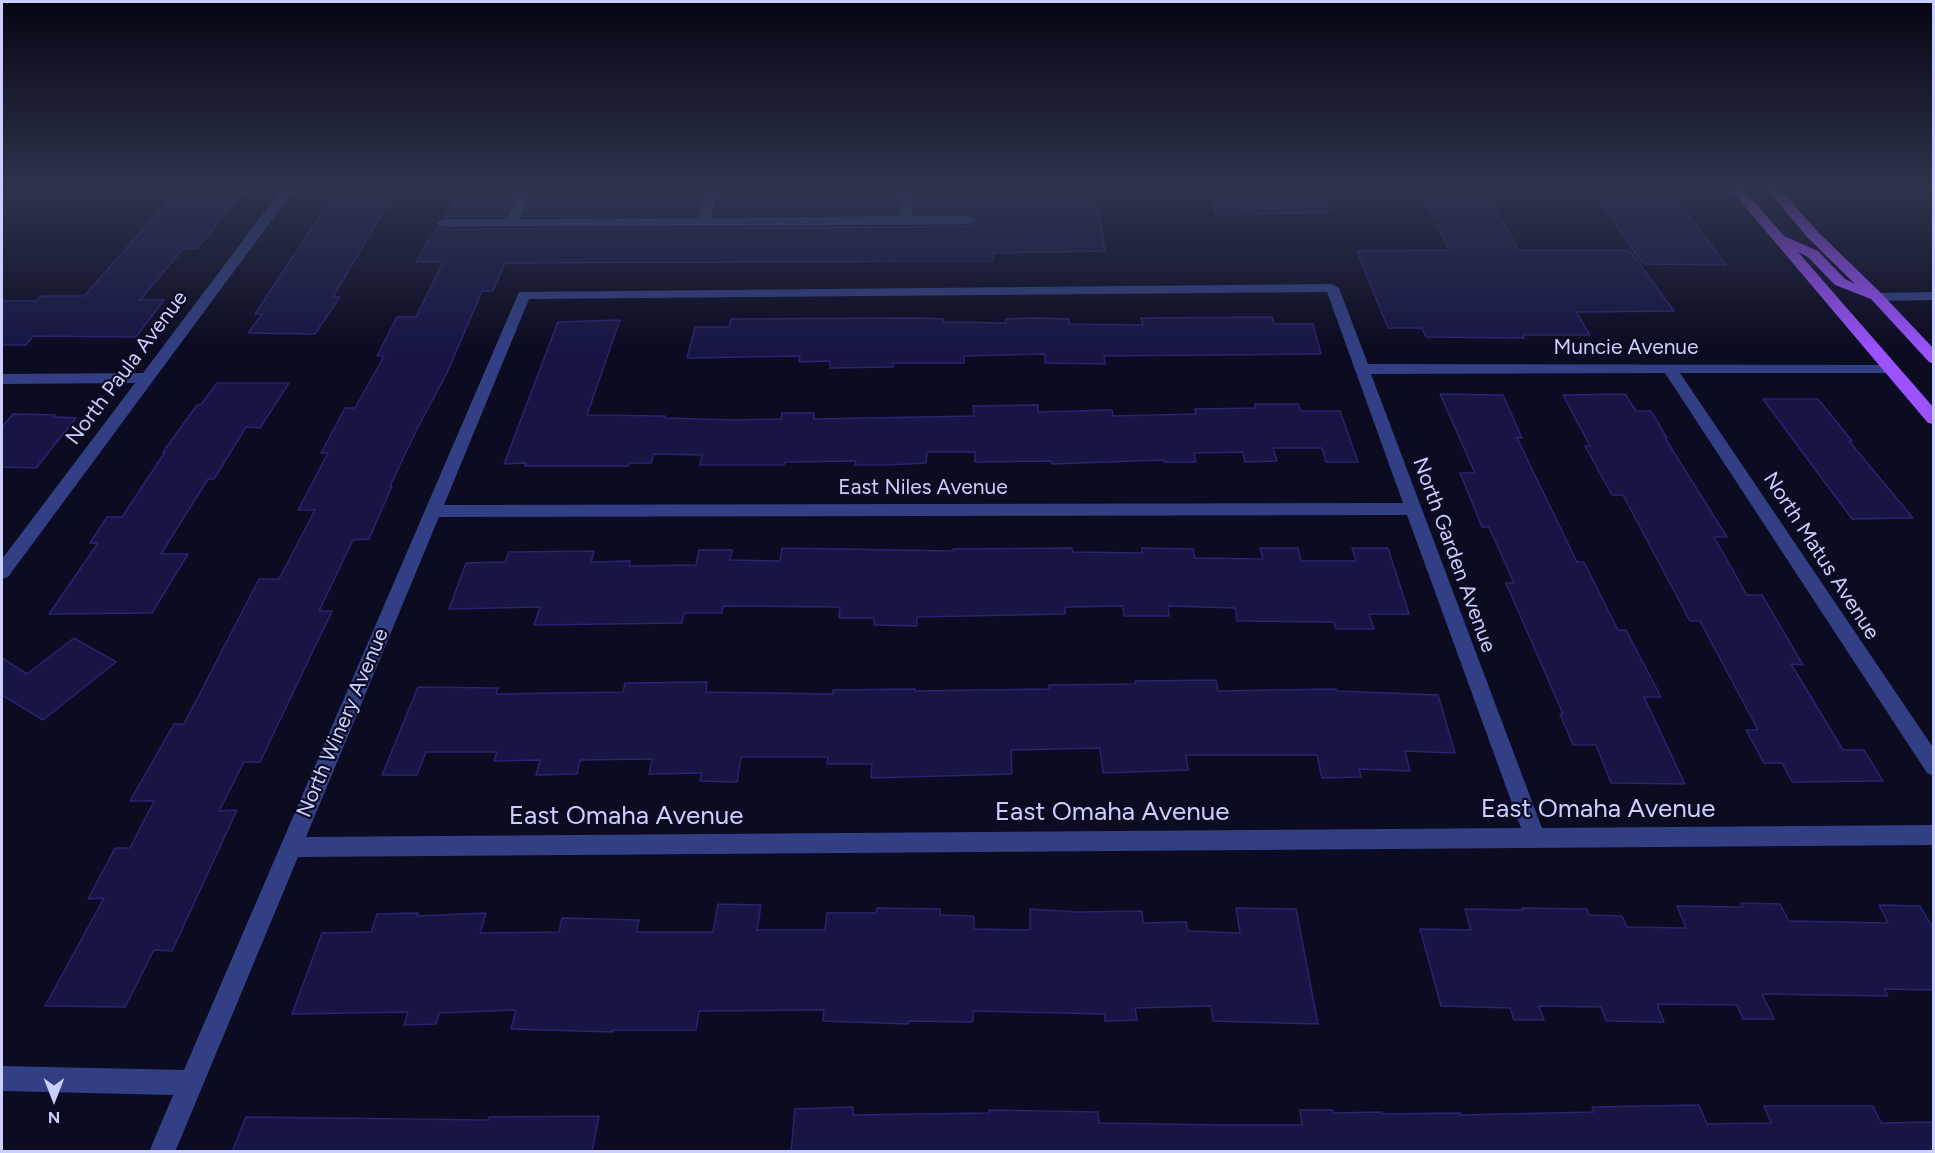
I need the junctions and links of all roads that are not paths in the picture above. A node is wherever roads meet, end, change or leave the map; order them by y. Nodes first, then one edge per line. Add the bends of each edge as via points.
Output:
1 (247, 244) edge
2 (1784, 244) edge
3 (1791, 244) edge
4 (1822, 244) edge
5 (1332, 288) joint
6 (1934, 296) edge
7 (1877, 297) junction
8 (1934, 359) edge
9 (1890, 368) junction
10 (1362, 369) junction
11 (1670, 369) junction
12 (146, 378) junction
13 (2, 379) edge
14 (1934, 419) edge
15 (1414, 509) junction
16 (432, 511) junction
17 (2, 572) edge
18 (1934, 767) edge
19 (1934, 835) edge
20 (1535, 838) junction
21 (290, 848) junction
22 (2, 1079) edge
23 (191, 1083) junction
24 (162, 1152) edge

1 - 12 street, North Paula Avenue
2 - 9 main road
3 - 7 main road via 1813,254 1840,282
4 - 7 main road
5 - 10 street, North Garden Avenue
5 - 16 street, North Winery Avenue via 524,295
6 - 7 street
7 - 8 main road
9 - 11 street, Muncie Avenue
9 - 14 main road
10 - 11 street, Muncie Avenue
10 - 15 street, North Garden Avenue
11 - 18 street, North Matus Avenue
12 - 13 street
12 - 17 street, North Paula Avenue
15 - 16 street, East Niles Avenue
15 - 20 street, North Garden Avenue
16 - 21 street, North Winery Avenue
19 - 20 street, East Omaha Avenue
20 - 21 street, East Omaha Avenue
21 - 23 street, North Winery Avenue
22 - 23 street
23 - 24 street, North Winery Avenue

